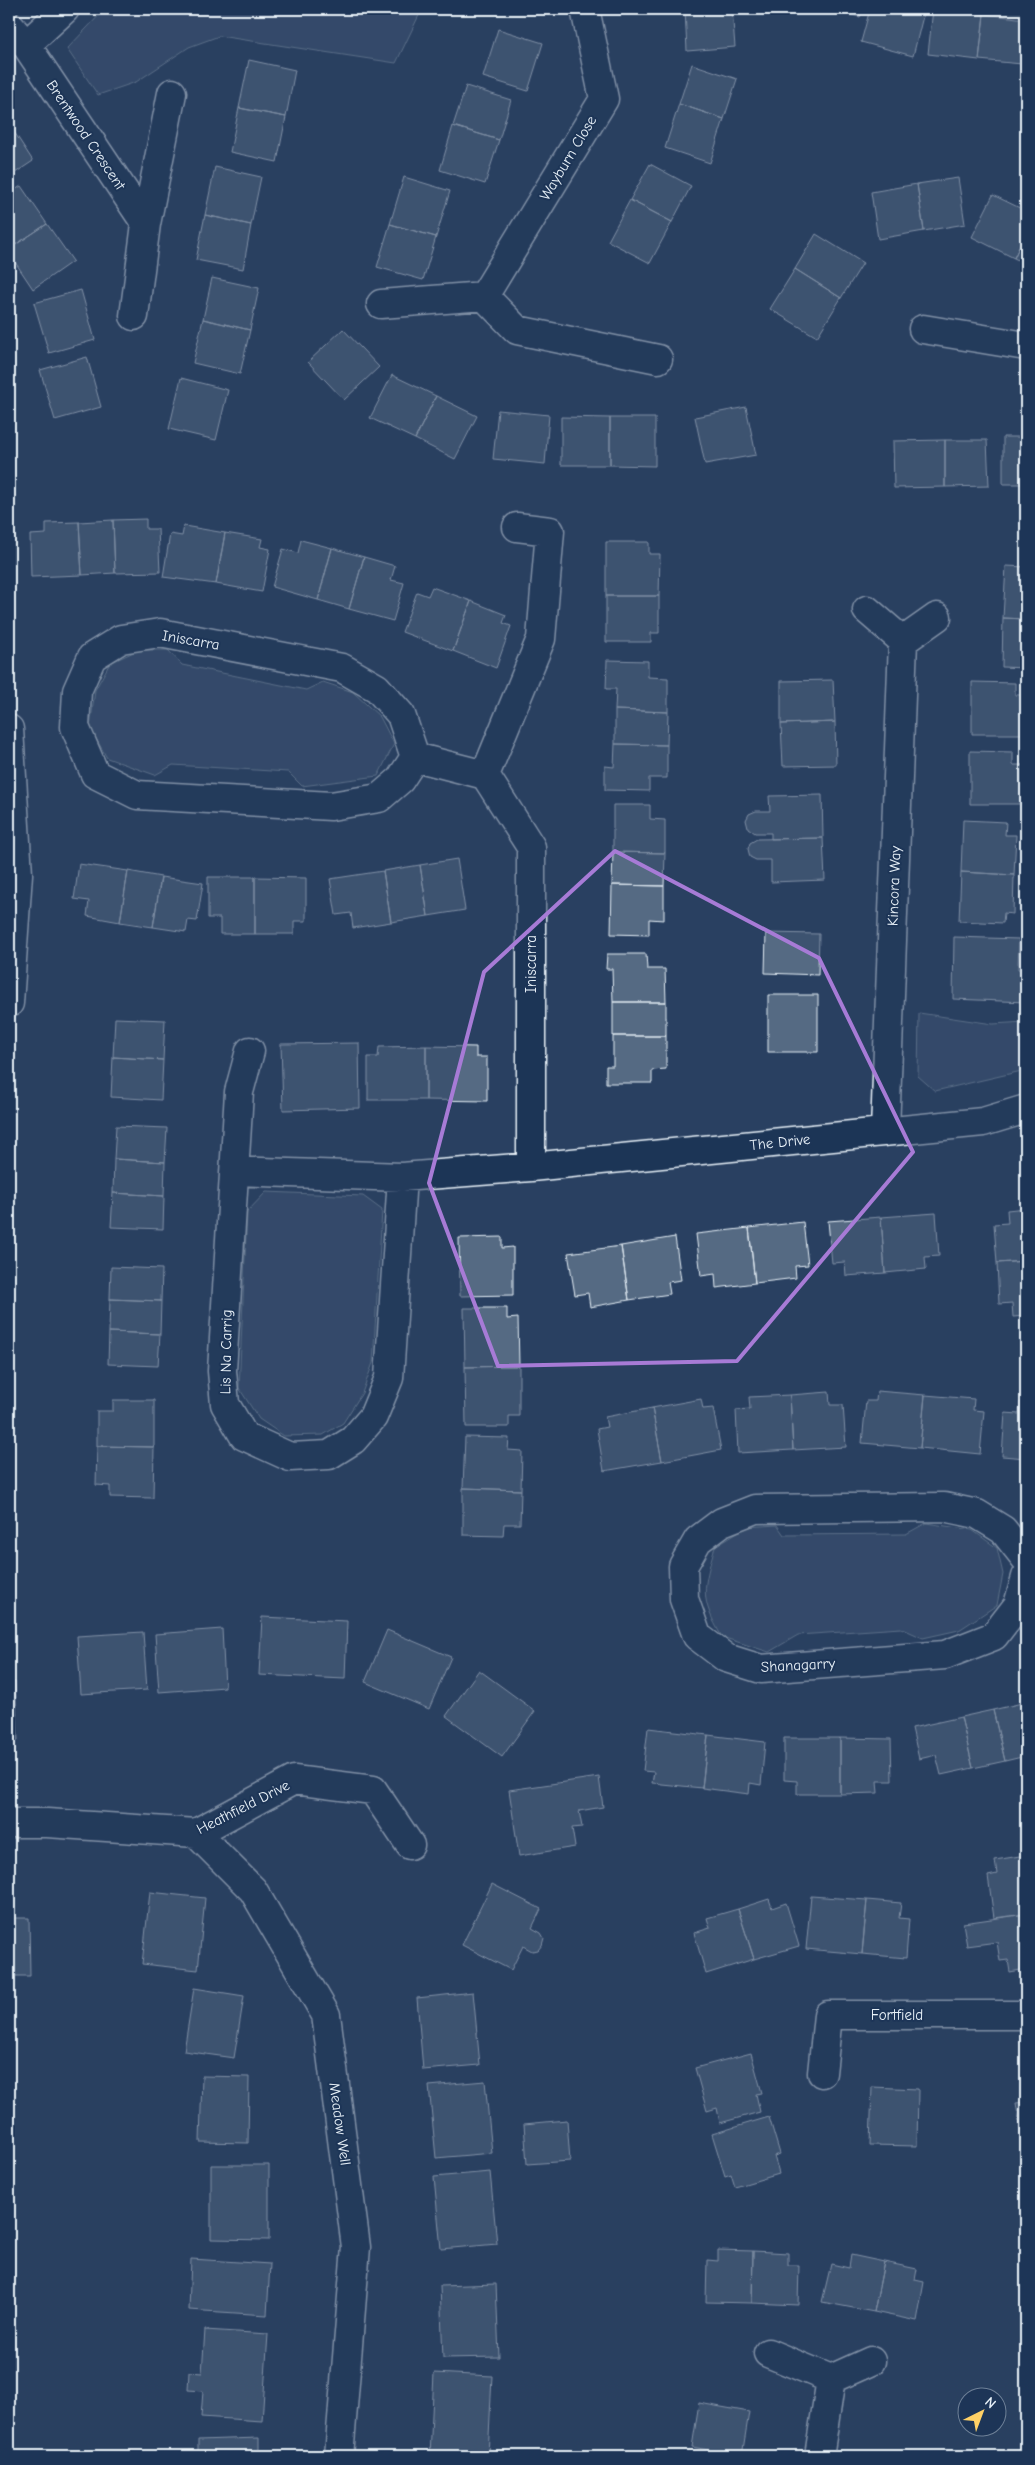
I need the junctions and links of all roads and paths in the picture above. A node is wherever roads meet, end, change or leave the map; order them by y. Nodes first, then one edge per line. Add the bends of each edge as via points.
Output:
1 (65, 9) edge
2 (585, 9) edge
3 (17, 35) edge
4 (172, 93) dead end
5 (146, 224) junction
6 (484, 296) junction
7 (381, 304) dead end
8 (134, 316) dead end
9 (923, 330) dead end
10 (1026, 346) edge
11 (658, 359) dead end
12 (517, 527) dead end
13 (867, 610) dead end
14 (937, 617) dead end
15 (903, 641) junction
16 (9, 729) edge
17 (415, 757) junction
18 (484, 775) junction
19 (9, 1003) edge
20 (250, 1051) dead end
21 (1026, 1109) edge
22 (885, 1131) junction
23 (531, 1167) junction
24 (235, 1171) junction
25 (402, 1177) junction
26 (1026, 1559) edge
27 (1026, 1577) edge
28 (9, 1823) edge
29 (196, 1833) junction
30 (410, 1845) dead end
31 (1026, 2014) edge
32 (822, 2074) dead end
33 (768, 2353) dead end
34 (871, 2361) dead end
35 (831, 2379) junction
36 (339, 2456) edge
37 (819, 2456) edge

1 - 3 street, Brentwood Crescent
2 - 6 street, Wayburn Close via 604,99
3 - 5 street, Brentwood Crescent
4 - 5 street
5 - 8 street
6 - 7 street
6 - 11 street via 517,330
9 - 10 street
12 - 18 street via 550,531 541,639
13 - 15 street
14 - 15 street
15 - 22 street, Kincora Way
16 - 19 street via 18,874
17 - 17 street, Iniscarra via 400,780 378,798 331,806 136,795 95,774 75,727 77,691 92,658 122,639 160,633 342,668 377,688 401,715
17 - 18 street
18 - 23 street, Iniscarra via 531,847
20 - 24 street, Lis Na Carrig via 239,1092
21 - 22 street, The Drive via 983,1122
22 - 23 street, The Drive
23 - 25 street
24 - 25 street
24 - 25 street, Lis Na Carrig via 222,1371 225,1404 244,1436 290,1457 329,1455 353,1440 373,1417 389,1378
26 - 27 street, Shanagarry via 1003,1530 978,1514 944,1507 755,1509 722,1522 698,1540 683,1566 684,1599 698,1636 726,1658 760,1669 945,1655 994,1636 1018,1605
28 - 29 street, Heathfield Drive
29 - 30 street, Heathfield Drive via 294,1780 373,1790
29 - 36 street, Meadow Well via 253,1890 326,2015 356,2247
31 - 32 street, Fortfield via 828,2015
33 - 35 street
34 - 35 street
35 - 37 street

